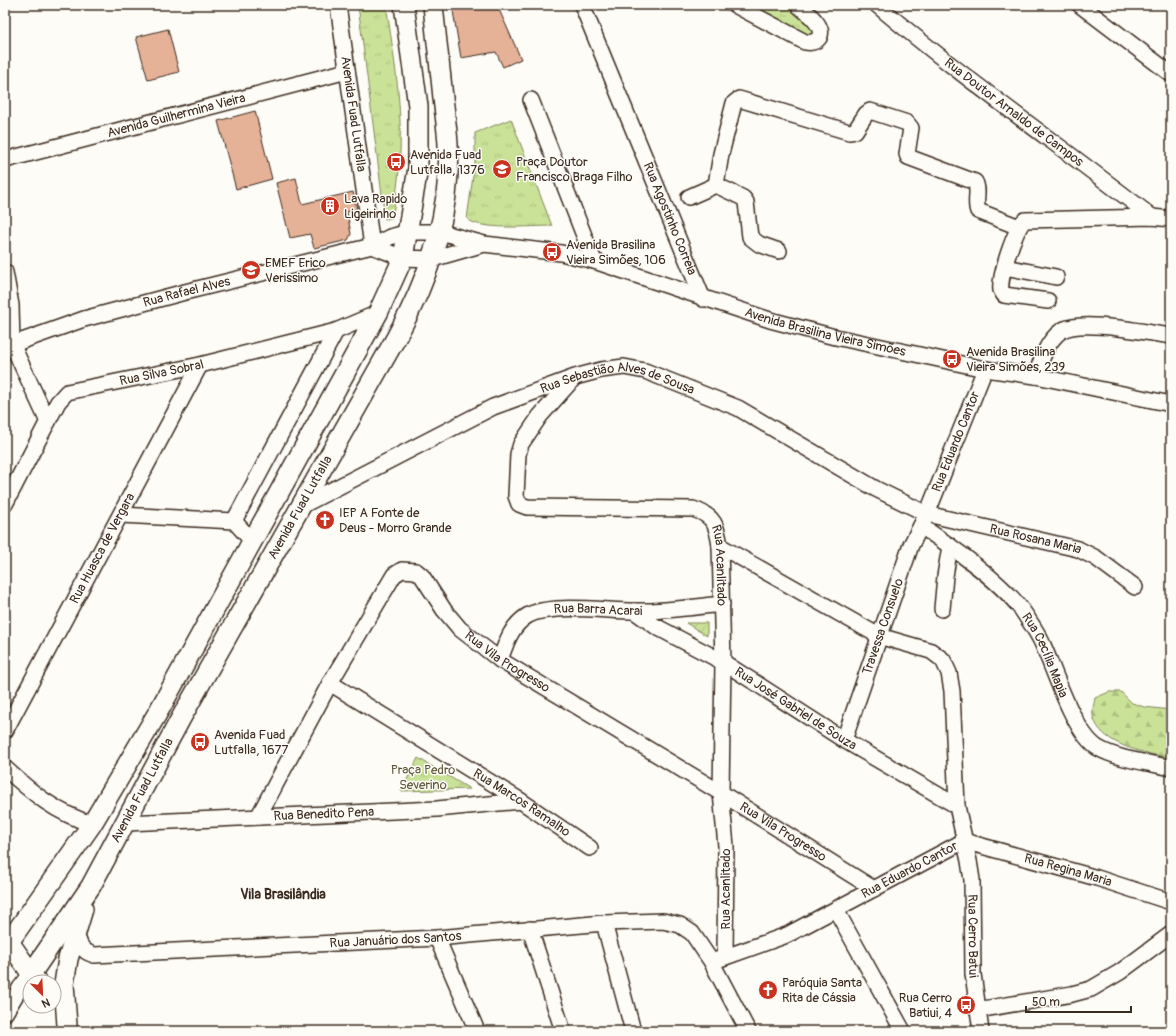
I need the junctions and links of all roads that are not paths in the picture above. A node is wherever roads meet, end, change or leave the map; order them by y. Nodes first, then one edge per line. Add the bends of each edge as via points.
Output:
1 (338, 5) edge
2 (404, 5) edge
3 (433, 5) edge
4 (582, 5) edge
5 (735, 5) edge
6 (798, 5) edge
7 (877, 5) edge
8 (1080, 5) edge
9 (347, 70) junction
10 (1171, 74) edge
11 (531, 100) dead end
12 (5, 160) edge
13 (716, 185) junction
14 (688, 197) dead end
15 (1152, 217) junction
16 (1171, 219) edge
17 (1019, 227) junction
18 (409, 232) junction
19 (440, 232) junction
20 (484, 244) junction
21 (372, 246) junction
22 (779, 251) dead end
23 (403, 258) junction
24 (432, 259) junction
25 (594, 261) junction
26 (1005, 267) junction
27 (5, 272) edge
28 (1056, 277) dead end
29 (703, 299) junction
30 (1048, 301) dead end
31 (378, 313) junction
32 (336, 331) junction
33 (1171, 336) edge
34 (9, 345) edge
35 (200, 365) junction
36 (985, 369) junction
37 (1036, 376) junction
38 (575, 377) junction
39 (1171, 404) edge
40 (48, 422) junction
41 (5, 504) edge
42 (303, 505) junction
43 (120, 515) junction
44 (924, 520) junction
45 (234, 521) junction
46 (253, 542) junction
47 (720, 546) junction
48 (950, 546) junction
49 (1134, 587) dead end
50 (722, 604) junction
51 (942, 609) dead end
52 (634, 612) junction
53 (878, 636) junction
54 (500, 660) junction
55 (723, 662) junction
56 (330, 683) junction
57 (5, 731) edge
58 (143, 739) junction
59 (844, 740) junction
60 (161, 757) junction
61 (5, 768) edge
62 (1171, 768) edge
63 (721, 793) junction
64 (521, 801) junction
65 (956, 806) junction
66 (258, 817) junction
67 (126, 823) junction
68 (92, 824) junction
69 (964, 841) junction
70 (590, 848) dead end
71 (91, 886) junction
72 (874, 889) junction
73 (1171, 902) edge
74 (836, 910) junction
75 (604, 923) junction
76 (530, 929) junction
77 (76, 932) junction
78 (1171, 934) edge
79 (437, 938) junction
80 (6, 942) edge
81 (718, 959) junction
82 (31, 974) edge
83 (36, 974) edge
84 (22, 987) edge
85 (977, 1010) junction
86 (5, 1013) edge
87 (60, 1014) edge
88 (70, 1028) edge
89 (478, 1031) edge
90 (563, 1031) edge
91 (633, 1031) edge
92 (748, 1031) edge
93 (903, 1031) edge
94 (981, 1031) edge

1 - 9 street, Avenida Fuad Lutfalla
2 - 18 main road, Avenida Fuad Lutfalla via 418,106 419,137 418,168
3 - 19 main road, Avenida Fuad Lutfalla via 448,139 448,174
4 - 29 street, Rua Agostinho Correia
5 - 6 street via 811,43 820,36 820,30 816,22
7 - 15 street, Rua Doutor Arnaldo de Campos via 970,80
8 - 10 street
9 - 12 street, Avenida Guilhermina Vieira
9 - 21 street, Avenida Fuad Lutfalla
11 - 25 street
13 - 14 street
13 - 17 street via 734,103 739,99 849,132 855,131 866,114 873,111 910,125 907,154 911,159 974,182 977,186 978,211
13 - 22 street via 743,198 746,202 750,237 759,244
15 - 16 street
15 - 17 street via 1032,219 1024,220
17 - 26 street
18 - 19 street, Avenida Brasilina Vieira Simões
18 - 21 street, Avenida Brasilina Vieira Simões via 390,237
18 - 23 main road, Avenida Fuad Lutfalla
19 - 20 street, Avenida Brasilina Vieira Simões
19 - 24 main road, Avenida Fuad Lutfalla
20 - 24 street, Avenida Brasilina Vieira Simões
20 - 25 street, Avenida Brasilina Vieira Simões via 561,253
21 - 23 street, Avenida Brasilina Vieira Simões
21 - 34 street, Rua Rafael Alves via 84,319
23 - 24 street, Avenida Brasilina Vieira Simões
23 - 31 main road, Avenida Fuad Lutfalla
24 - 42 main road, Avenida Fuad Lutfalla via 408,316
25 - 29 street, Avenida Brasilina Vieira Simões
26 - 28 street
26 - 30 street via 1000,286 1002,293
27 - 34 street via 11,305
29 - 36 street, Avenida Brasilina Vieira Simões via 831,336
31 - 32 street, Rua Silva Sobral
31 - 46 main road, Avenida Fuad Lutfalla
32 - 35 street, Rua Silva Sobral
32 - 45 street
33 - 37 street via 1087,325 1071,327 1062,331 1053,340 1042,356
34 - 40 street
35 - 40 street, Rua Silva Sobral via 67,392 58,402
35 - 43 street, Rua Huasca de Vergara
36 - 37 street, Avenida Brasilina Vieira Simões
36 - 44 street, Rua Eduardo Cantor
37 - 39 street, Avenida Brasilina Vieira Simões
38 - 42 street, Rua Sebastião Alves de Sousa via 493,407
38 - 44 street, Rua Sebastião Alves de Sousa via 624,367 652,374 738,408
38 - 47 street, Rua Acanlitado via 540,416 521,444 518,454 516,496 519,504 527,508 693,509 704,512 712,519 718,530
40 - 41 street, Rua Silva Sobral
42 - 60 main road, Avenida Fuad Lutfalla
43 - 45 street
43 - 57 street, Rua Huasca de Vergara
44 - 48 street, Rua Cecília Mapia
44 - 49 street, Rua Rosana Maria via 1078,549 1096,558
44 - 53 street, Travessa Consuelo via 911,545
45 - 46 street, Avenida Fuad Lutfalla
46 - 58 main road, Avenida Fuad Lutfalla
47 - 50 street, Rua Acanlitado
47 - 53 street, Rua Eduardo Cantor
48 - 51 street
48 - 62 street, Rua Cecília Mapia via 1005,592 1026,615 1042,643 1085,736 1097,747 1110,753
50 - 52 street, Rua Barra Acarai
50 - 55 street, Rua Acanlitado
52 - 54 street, Rua Barra Acarai via 546,610 528,616 515,626
52 - 55 street, Rua José Gabriel de Souza
53 - 59 street, Travessa Consuelo
53 - 65 street, Rua Eduardo Cantor via 931,650 943,660 949,673 952,691
54 - 56 street, Rua Vila Progresso via 460,629 416,570 402,570 394,575
54 - 63 street, Rua Vila Progresso
55 - 59 street, Rua José Gabriel de Souza
55 - 63 street, Rua Acanlitado
56 - 64 street, Rua Marcos Ramalho
56 - 66 street, Rua Vila Progresso
58 - 60 main road via 154,744
58 - 68 main road, Avenida Fuad Lutfalla
59 - 65 street, Rua José Gabriel de Souza
60 - 67 main road, Avenida Fuad Lutfalla
61 - 68 street via 32,794 54,809
63 - 72 street, Rua Vila Progresso
63 - 81 street, Rua Acanlitado via 726,846
64 - 66 street, Rua Benedito Pena via 437,809
64 - 70 street, Rua Marcos Ramalho
65 - 69 street, Rua Eduardo Cantor
66 - 67 street, Rua Benedito Pena
67 - 71 main road, Avenida Fuad Lutfalla
68 - 80 main road, Avenida Fuad Lutfalla
69 - 72 street, Rua Eduardo Cantor
69 - 73 street, Rua Regina Maria
69 - 85 street, Rua Cerro Batui via 972,880 973,974
71 - 77 main road
71 - 83 main road, Avenida Fuad Lutfalla
72 - 74 street, Rua Eduardo Cantor
74 - 81 street, Rua Eduardo Cantor via 787,935
74 - 93 street
75 - 76 street, Rua Januário dos Santos
75 - 81 street, Rua Januário dos Santos via 663,921 680,925 692,933
75 - 91 street
76 - 79 street, Rua Januário dos Santos
76 - 90 street
77 - 79 street, Rua Januário dos Santos via 81,948 86,953 94,955
77 - 88 main road via 64,984
78 - 85 street via 1120,972 1091,989
79 - 89 street
80 - 82 main road
81 - 92 street, Rua Januário dos Santos
84 - 86 street
85 - 94 street, Rua Cerro Batui
87 - 88 main road

